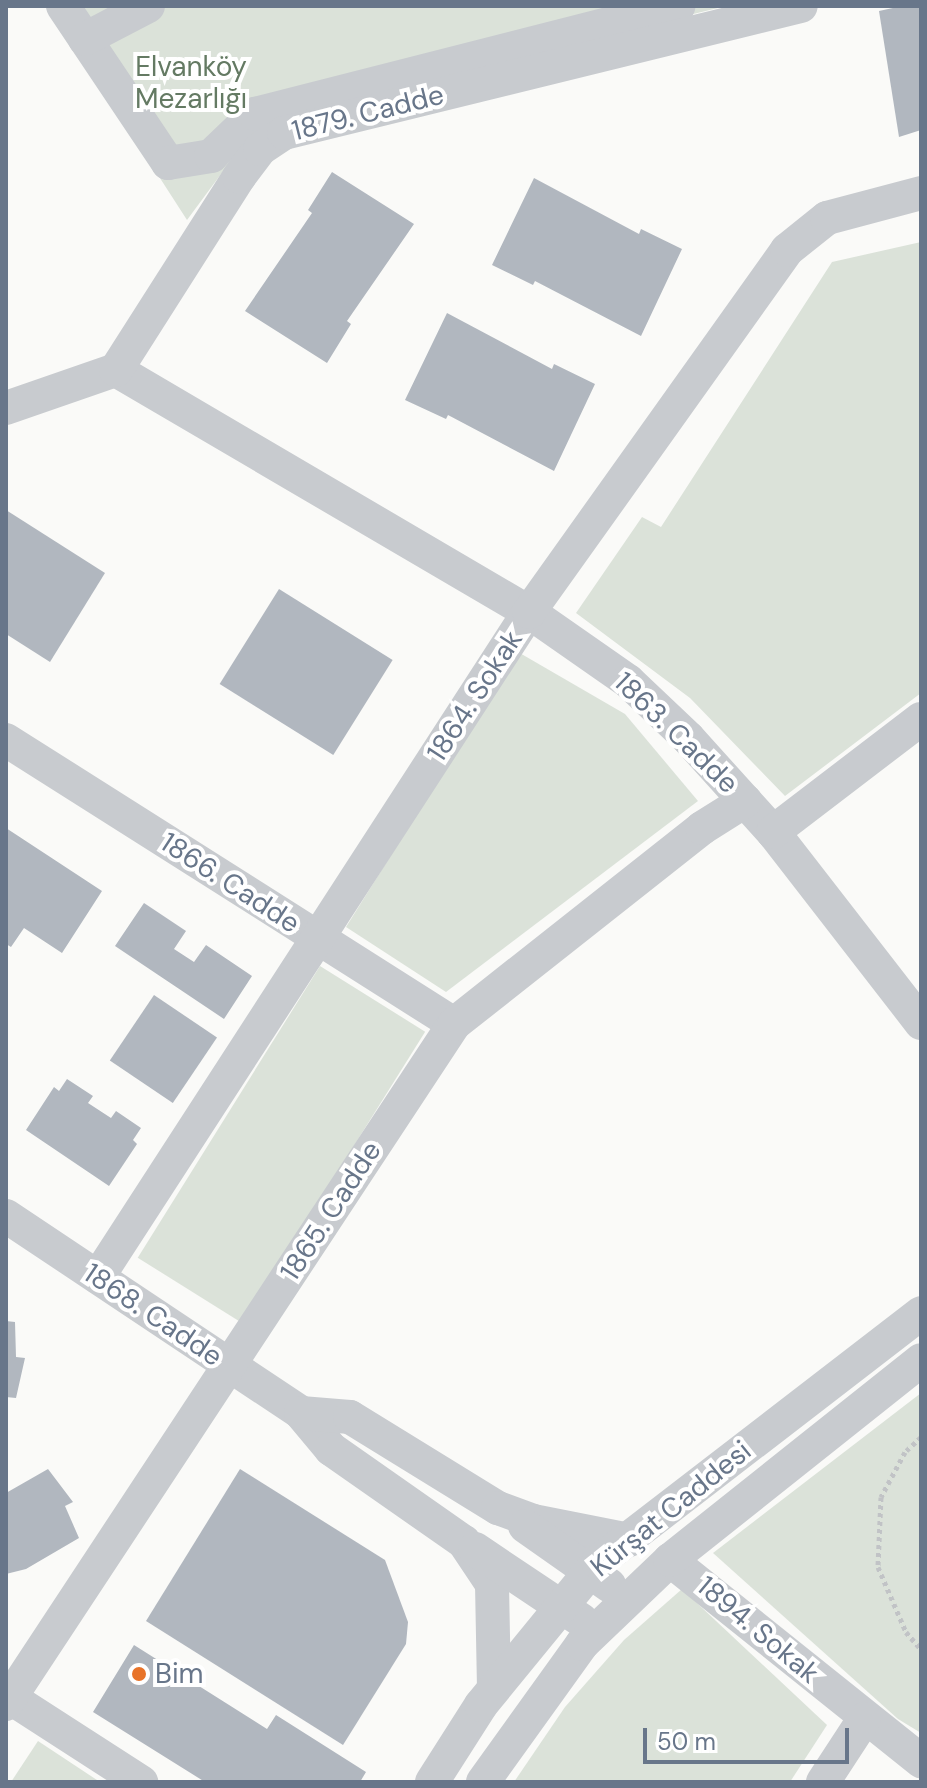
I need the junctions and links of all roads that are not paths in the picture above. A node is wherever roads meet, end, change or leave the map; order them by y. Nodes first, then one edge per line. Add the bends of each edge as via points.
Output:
1 (63, 6) edge
2 (148, 6) edge
3 (678, 6) edge
4 (801, 6) edge
5 (85, 39) junction
6 (921, 193) edge
7 (116, 370) junction
8 (6, 408) edge
9 (529, 612) junction
10 (921, 719) edge
11 (6, 740) edge
12 (745, 801) junction
13 (773, 832) junction
14 (317, 939) junction
15 (921, 1023) edge
16 (454, 1024) junction
17 (6, 1216) edge
18 (98, 1277) junction
19 (921, 1313) edge
20 (921, 1360) edge
21 (226, 1366) junction
22 (301, 1413) junction
23 (498, 1508) junction
24 (629, 1540) junction
25 (464, 1542) junction
26 (670, 1560) junction
27 (591, 1571) junction
28 (629, 1599) junction
29 (561, 1607) junction
30 (596, 1631) junction
31 (494, 1688) junction
32 (7, 1699) edge
33 (864, 1719) junction
34 (921, 1761) edge
35 (141, 1782) edge
36 (432, 1782) edge
37 (483, 1782) edge
38 (823, 1782) edge

1 - 5 street
2 - 5 street
3 - 5 street via 255,114 211,156 168,163
4 - 7 street, 1879. Cadde via 284,133 260,149 239,177
6 - 9 street, 1864. Sokak via 827,218 787,250
7 - 8 street
7 - 9 street, 1863. Cadde
9 - 12 street, 1863. Cadde via 628,681
9 - 14 street, 1864. Sokak
10 - 13 street
11 - 14 street, 1866. Cadde
12 - 13 street, 1863. Cadde
12 - 16 street, 1865. Cadde via 702,828
13 - 15 street, 1863. Cadde
14 - 16 street, 1866. Cadde
14 - 18 street, 1864. Sokak
16 - 21 street, 1865. Cadde via 261,1322
17 - 18 street, 1868. Cadde
18 - 21 street, 1868. Cadde
19 - 24 street, Kürşat Caddesi
20 - 26 street, Kürşat Caddesi
21 - 22 street, 1868. Cadde
21 - 32 street, 1865. Cadde
22 - 23 street, 1868. Cadde via 350,1417
22 - 25 street, 1868. Cadde via 331,1449
23 - 24 street, 1868. Cadde via 533,1521
23 - 27 street, 1868. Cadde
24 - 27 street, Kürşat Caddesi
25 - 29 street, 1868. Cadde
25 - 31 street, 1868. Cadde via 492,1584
26 - 28 street, Kürşat Caddesi
26 - 33 street, 1894. Sokak
27 - 28 street, 1868. Cadde
27 - 29 street, Kürşat Caddesi
28 - 30 street, Kürşat Caddesi
29 - 30 street, 1868. Cadde
29 - 31 street, Kürşat Caddesi
30 - 37 street, Kürşat Caddesi via 548,1685
31 - 36 street, Kürşat Caddesi
32 - 35 street
33 - 34 street, 1894. Sokak
33 - 38 street

